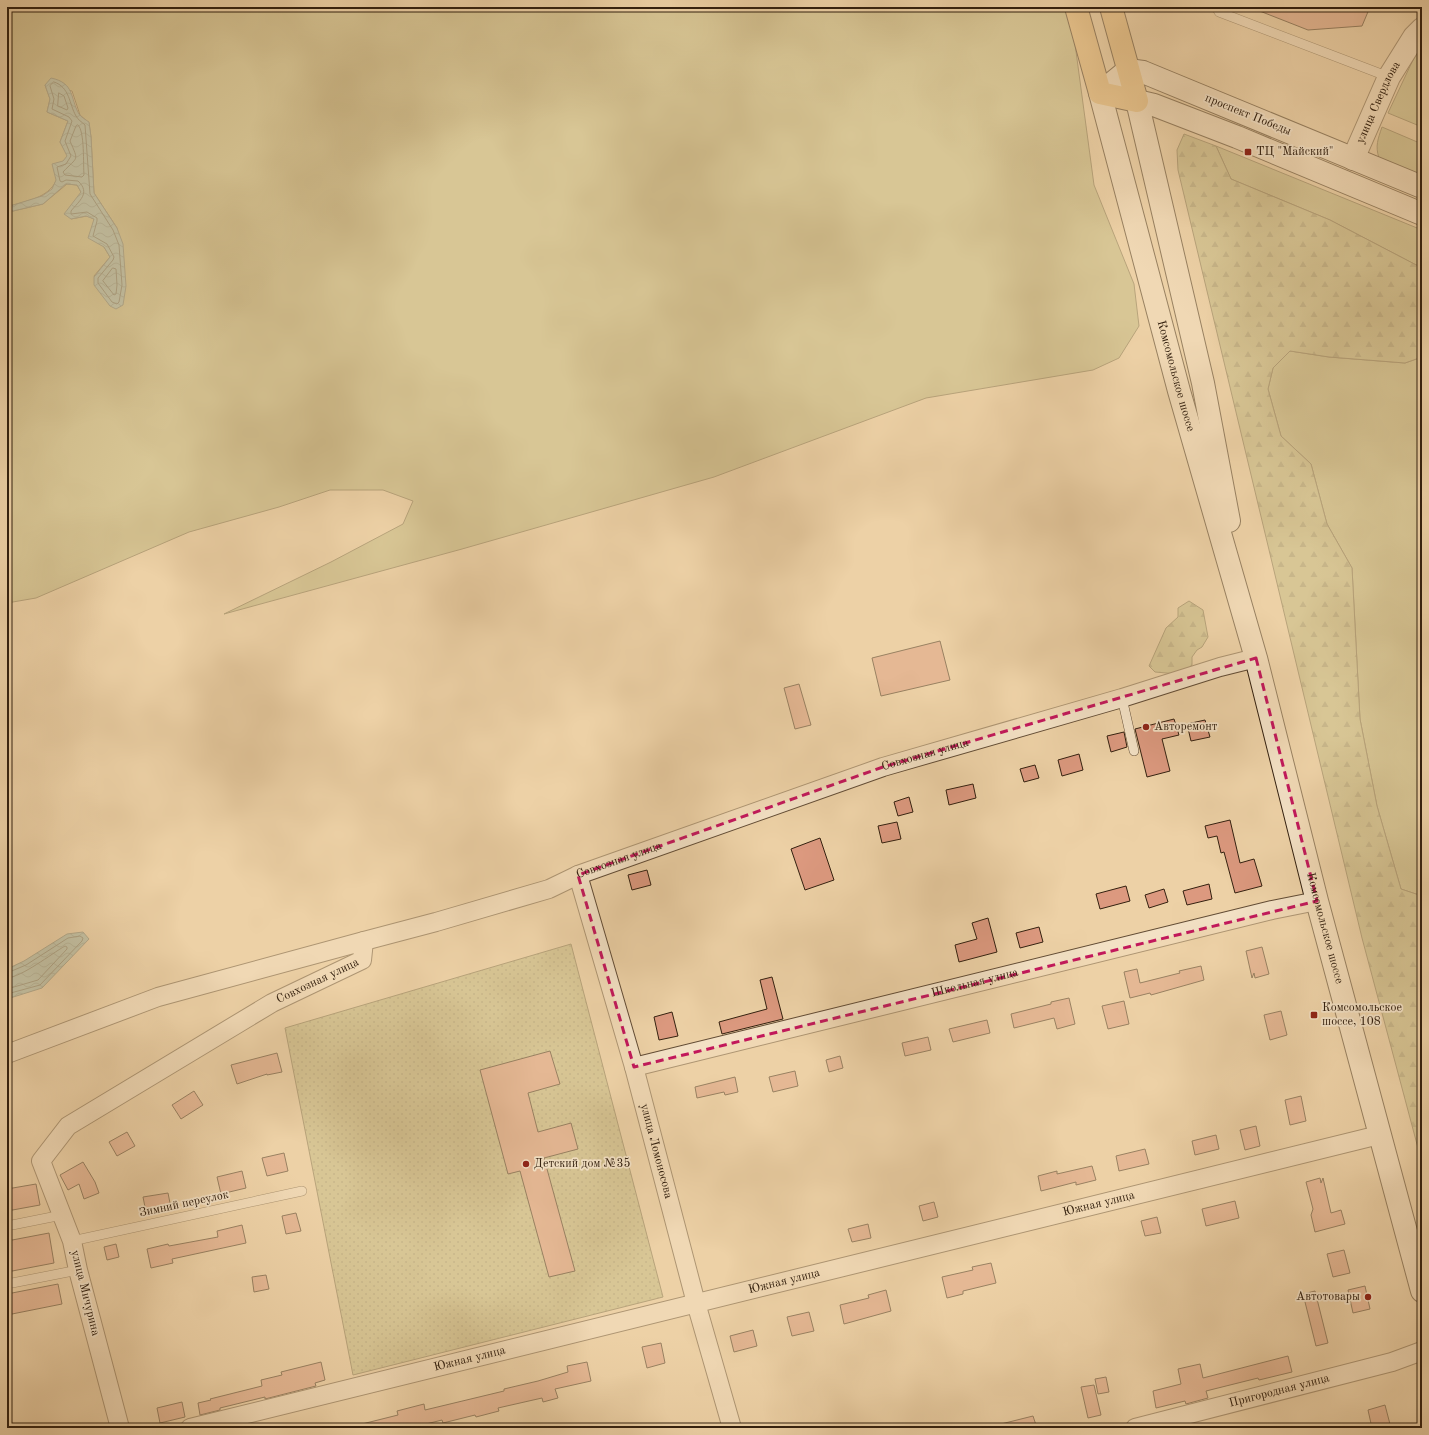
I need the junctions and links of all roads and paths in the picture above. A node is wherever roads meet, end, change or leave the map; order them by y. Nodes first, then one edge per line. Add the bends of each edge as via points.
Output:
1 (1076, 7) edge
2 (1111, 7) edge
3 (1216, 7) edge
4 (1422, 29) edge
5 (1128, 70) junction
6 (1389, 77) junction
7 (1100, 93) junction
8 (1137, 101) junction
9 (1353, 158) junction
10 (1343, 181) junction
11 (1422, 188) edge
12 (1422, 214) edge
13 (1203, 383) junction
14 (1179, 391) junction
15 (1256, 658) junction
16 (1122, 698) junction
17 (1134, 751) dead end
18 (578, 875) junction
19 (1317, 901) junction
20 (364, 941) junction
21 (7, 1054) edge
22 (634, 1067) junction
23 (1379, 1135) junction
24 (41, 1161) joint
25 (302, 1191) dead end
26 (62, 1215) junction
27 (7, 1226) edge
28 (72, 1241) junction
29 (78, 1270) junction
30 (7, 1284) edge
31 (1422, 1291) edge
32 (696, 1303) junction
33 (1422, 1351) edge
34 (120, 1428) edge
35 (190, 1428) edge
36 (732, 1428) edge
37 (1136, 1428) edge

1 - 7 main road, Комсомольское шоссе
2 - 5 main road, Комсомольское шоссе
3 - 6 lane via 1219,12
4 - 6 main road, улица Свердлова via 1414,37
5 - 7 main road
5 - 8 main road, Комсомольское шоссе
5 - 9 main road, проспект Победы via 1148,74
6 - 9 main road, улица Свердлова
7 - 8 main road
7 - 14 main road, Комсомольское шоссе
8 - 10 main road, проспект Победы via 1237,137
8 - 13 main road, Комсомольское шоссе
9 - 10 main road, улица Свердлова
9 - 11 main road, проспект Победы
10 - 12 main road, проспект Победы
13 - 14 main road
13 - 15 main road, Комсомольское шоссе
14 - 15 main road, Комсомольское шоссе
15 - 16 street, Совхозная улица
15 - 19 main road, Комсомольское шоссе
16 - 17 lane
16 - 18 street, Совхозная улица via 883,767
18 - 20 street, Совхозная улица via 549,889
18 - 22 street, улица Ломоносова
19 - 22 street, Школьная улица
19 - 23 main road, Комсомольское шоссе
20 - 21 street via 158,997
20 - 24 street, Совхозная улица via 362,960 272,1003 68,1126
22 - 32 street, улица Ломоносова
23 - 31 main road, Комсомольское шоссе
23 - 32 street, Южная улица
24 - 26 street, улица Мичурина
25 - 28 lane, Зимний переулок
26 - 27 lane
26 - 28 street, улица Мичурина
28 - 29 street, улица Мичурина
29 - 30 lane
29 - 34 street, улица Мичурина
32 - 35 street, Южная улица
32 - 36 street, улица Ломоносова
33 - 37 street, Пригородная улица via 1392,1362

